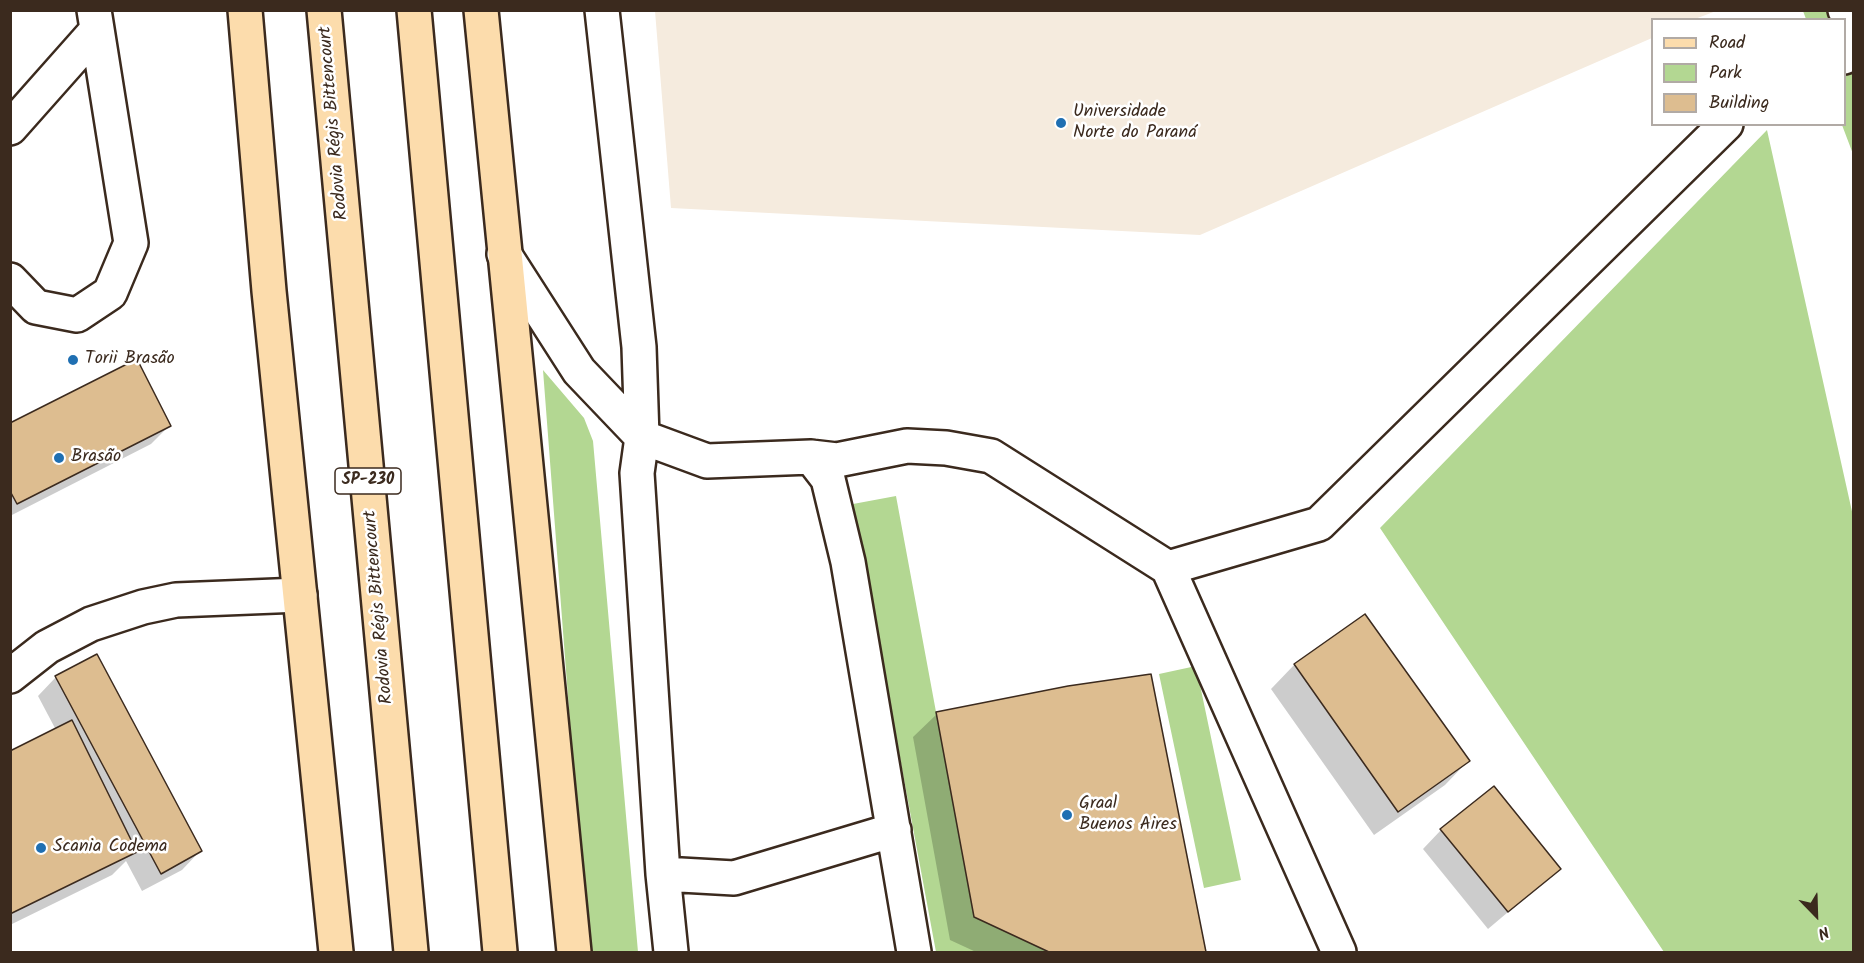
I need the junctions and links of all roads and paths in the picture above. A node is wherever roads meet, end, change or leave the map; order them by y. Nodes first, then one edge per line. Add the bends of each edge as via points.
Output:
1 (245, 10) edge
2 (324, 10) edge
3 (414, 10) edge
4 (481, 10) edge
5 (602, 10) edge
6 (1845, 10) edge
7 (96, 20) edge
8 (1854, 25) edge
9 (1724, 126) edge
10 (10, 128) edge
11 (504, 254) junction
12 (10, 280) edge
13 (642, 437) junction
14 (811, 457) junction
15 (1168, 568) junction
16 (300, 595) junction
17 (10, 676) edge
18 (894, 830) junction
19 (663, 874) junction
20 (336, 952) edge
21 (411, 952) edge
22 (500, 952) edge
23 (574, 952) edge
24 (671, 952) edge
25 (914, 952) edge
26 (1339, 952) edge

1 - 16 main road
2 - 21 main road, Rodovia Régis Bittencourt / SP-230
3 - 22 main road
4 - 11 main road
5 - 13 street via 639,347
6 - 8 street
7 - 10 street
7 - 12 street via 131,243 110,293 77,315 36,307
9 - 15 street via 1319,524
11 - 13 street via 579,371
11 - 23 main road
13 - 14 street via 707,461
13 - 19 street via 638,473
14 - 15 street via 837,460 908,446 991,456
14 - 18 street via 828,479 836,506
15 - 26 street
16 - 17 street via 176,600 143,607 91,624 47,647
16 - 20 main road
18 - 19 street via 734,878
18 - 25 street
19 - 24 street

